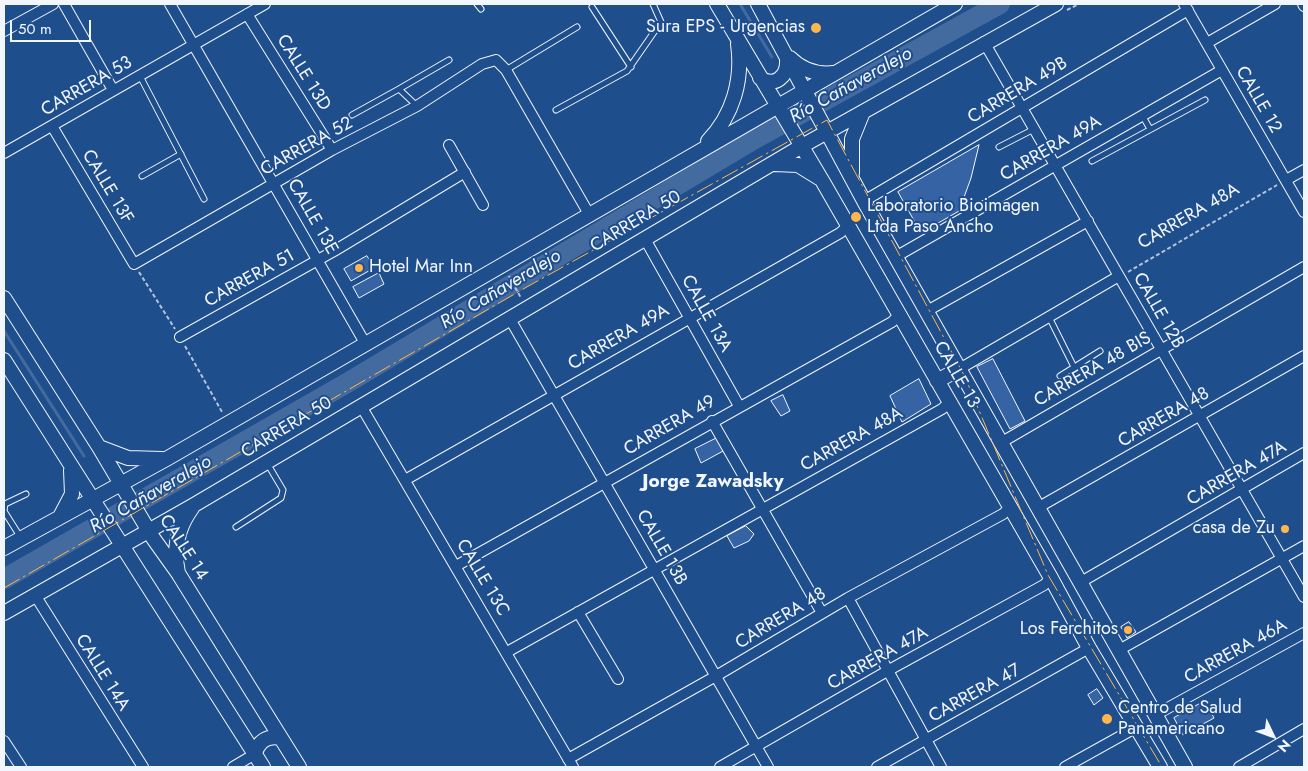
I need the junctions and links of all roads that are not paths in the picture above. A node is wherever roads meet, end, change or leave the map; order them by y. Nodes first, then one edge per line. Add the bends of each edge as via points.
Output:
1 (53, 4) edge
2 (64, 4) edge
3 (170, 4) edge
4 (265, 4) edge
5 (477, 4) edge
6 (653, 4) edge
7 (717, 4) edge
8 (759, 4) edge
9 (956, 4) edge
10 (1056, 4) edge
11 (1275, 4) edge
12 (592, 7) dead end
13 (1186, 7) edge
14 (480, 10) dead end
15 (247, 14) junction
16 (577, 27) dead end
17 (4, 32) edge
18 (738, 41) junction
19 (984, 42) junction
20 (1207, 43) junction
21 (194, 44) junction
22 (785, 56) junction
23 (449, 60) dead end
24 (631, 67) junction
25 (506, 70) junction
26 (1222, 70) junction
27 (837, 73) junction
28 (139, 76) junction
29 (760, 78) junction
30 (399, 89) junction
31 (113, 90) junction
32 (806, 94) junction
33 (1205, 100) dead end
34 (418, 106) junction
35 (1022, 108) junction
36 (779, 109) junction
37 (556, 110) dead end
38 (863, 112) junction
39 (352, 115) dead end
40 (1142, 115) junction
41 (52, 126) junction
42 (825, 128) junction
43 (1034, 128) junction
44 (1150, 129) junction
45 (799, 142) junction
46 (449, 145) dead end
47 (999, 147) dead end
48 (332, 150) junction
49 (696, 152) junction
50 (4, 153) edge
51 (181, 154) junction
52 (1092, 161) dead end
53 (772, 164) junction
54 (1055, 165) junction
55 (1304, 170) edge
56 (465, 172) junction
57 (142, 176) dead end
58 (852, 179) junction
59 (1286, 180) junction
60 (823, 182) junction
61 (274, 184) junction
62 (204, 199) dead end
63 (864, 201) junction
64 (483, 205) dead end
65 (1304, 212) edge
66 (589, 214) junction
67 (1088, 221) junction
68 (848, 226) junction
69 (645, 239) junction
70 (897, 256) junction
71 (318, 260) junction
72 (134, 264) joint
73 (1304, 267) edge
74 (1120, 276) junction
75 (4, 298) edge
76 (928, 311) junction
77 (900, 315) junction
78 (689, 317) junction
79 (1049, 317) junction
80 (510, 318) junction
81 (180, 337) dead end
82 (365, 343) junction
83 (1162, 350) junction
84 (1100, 352) dead end
85 (1304, 356) edge
86 (4, 360) edge
87 (1074, 367) junction
88 (960, 368) junction
89 (1060, 376) dead end
90 (938, 381) junction
91 (554, 394) junction
92 (950, 402) junction
93 (361, 406) junction
94 (739, 406) junction
95 (1200, 416) junction
96 (712, 421) junction
97 (1002, 442) junction
98 (99, 447) junction
99 (1304, 453) edge
100 (168, 458) junction
101 (267, 462) junction
102 (69, 464) junction
103 (405, 480) junction
104 (604, 482) junction
105 (122, 486) junction
106 (1242, 489) junction
107 (26, 494) dead end
108 (94, 502) junction
109 (194, 505) junction
110 (1010, 507) junction
111 (1039, 507) junction
112 (762, 508) junction
113 (60, 517) junction
114 (236, 527) dead end
115 (147, 528) junction
116 (21, 538) junction
117 (121, 543) junction
118 (1304, 546) edge
119 (4, 548) edge
120 (1282, 558) junction
121 (456, 566) junction
122 (654, 569) junction
123 (178, 574) junction
124 (1051, 578) junction
125 (1081, 582) junction
126 (35, 595) junction
127 (1304, 597) edge
128 (848, 598) junction
129 (578, 612) junction
130 (4, 613) edge
131 (822, 613) junction
132 (1304, 632) edge
133 (1089, 648) junction
134 (1120, 650) junction
135 (507, 652) junction
136 (889, 670) junction
137 (716, 676) junction
138 (618, 679) dead end
139 (1157, 714) junction
140 (1136, 726) junction
141 (1304, 729) edge
142 (281, 738) junction
143 (4, 740) edge
144 (925, 740) junction
145 (757, 746) junction
146 (255, 754) junction
147 (571, 763) edge
148 (21, 767) edge
149 (143, 767) edge
150 (233, 767) edge
151 (263, 767) edge
152 (299, 767) edge
153 (720, 767) edge
154 (768, 767) edge
155 (877, 767) edge
156 (941, 767) edge
157 (1065, 767) edge
158 (1160, 767) edge
159 (1185, 767) edge
160 (1239, 767) edge

1 - 17 street
2 - 31 street
3 - 21 street, CALLE 13E
4 - 15 street, CARRERA 53
5 - 14 lane
6 - 24 lane via 661,22
7 - 18 main road, CALLE 13
8 - 22 main road, CALLE 13
9 - 27 main road, CARRERA 50
10 - 19 main road, CARRERA 50
11 - 20 street
12 - 24 lane
13 - 20 street, CALLE 12
13 - 35 street, CARRERA 49B
15 - 21 street, CARRERA 53
15 - 48 street, CALLE 13D
16 - 25 lane
18 - 29 main road, CALLE 13
18 - 49 main road via 739,75 730,108 716,132
19 - 35 street, CALLE 12B
19 - 38 main road, CARRERA 50
20 - 26 street, CALLE 12
21 - 28 street, CARRERA 53
21 - 61 street, CALLE 13E
22 - 27 main road via 819,74
22 - 29 main road via 787,70 780,79 770,82
22 - 32 main road, CALLE 13
23 - 30 lane
24 - 37 lane
25 - 34 street, CARRERA 52 via 496,60 482,64
25 - 66 street
26 - 40 street, CARRERA 49A
26 - 59 street, CALLE 12
27 - 32 main road, CARRERA 50
28 - 31 street, CARRERA 53
28 - 51 lane
29 - 36 main road, CALLE 13
30 - 34 lane
30 - 39 lane
31 - 41 street, CARRERA 53
32 - 36 main road, CARRERA 50
32 - 42 main road, CALLE 13
33 - 44 lane
34 - 48 street, CARRERA 52
35 - 43 street, CALLE 12B
35 - 63 street, CARRERA 49B
36 - 45 main road, CALLE 13
36 - 49 main road, CARRERA 50
38 - 42 main road, CARRERA 50
38 - 58 main road via 851,145
40 - 44 lane
40 - 54 street, CARRERA 49A
41 - 50 street, CARRERA 53
41 - 72 street, CALLE 13F
42 - 45 main road, CARRERA 50
42 - 58 main road, CALLE 13
43 - 47 lane
43 - 54 street, CALLE 12B
44 - 52 lane
45 - 53 main road, CARRERA 50
45 - 60 main road, CALLE 13
46 - 56 street
48 - 61 street, CARRERA 52
49 - 66 main road, CARRERA 50
51 - 57 lane
51 - 62 lane
53 - 60 main road via 802,167
53 - 69 main road, CARRERA 50
54 - 67 street, CALLE 12B
54 - 70 street, CARRERA 49A
55 - 59 street
56 - 64 street
56 - 71 street, CARRERA 51
58 - 63 main road, CALLE 13
59 - 65 street, CALLE 12
60 - 68 main road, CALLE 13
61 - 71 street, CALLE 13E
61 - 72 street, CARRERA 52
63 - 70 main road, CALLE 13
66 - 82 main road, CARRERA 50
67 - 74 street, CALLE 12B
67 - 76 street
68 - 77 main road, CALLE 13
68 - 78 street, CARRERA 49A
69 - 78 street, CALLE 13A
69 - 80 main road, CARRERA 50
70 - 76 main road, CALLE 13
71 - 81 street, CARRERA 51
71 - 82 street, CALLE 13E
73 - 83 street, CARRERA 48 BIS
74 - 79 street
74 - 83 street, CALLE 12B
75 - 98 main road, CALLE 14
76 - 88 main road, CALLE 13
77 - 90 main road, CALLE 13
77 - 94 street, CARRERA 49
78 - 91 street, CARRERA 49A
78 - 94 street, CALLE 13A
79 - 87 lane
79 - 88 street
80 - 91 street, CALLE 13B
80 - 93 main road, CARRERA 50
82 - 100 main road, CARRERA 50
83 - 95 street, CALLE 12B
83 - 97 street, CARRERA 48 BIS
84 - 87 lane
85 - 95 street, CARRERA 48
86 - 102 main road
87 - 89 lane
88 - 90 main road
88 - 97 main road, CALLE 13
90 - 92 main road, CALLE 13
91 - 103 street, CARRERA 49A
91 - 104 street, CALLE 13B
92 - 110 main road, CALLE 13
92 - 112 street, CARRERA 48A
93 - 101 main road, CARRERA 50
93 - 103 street, CALLE 13C
94 - 96 street, CARRERA 49
95 - 106 street, CALLE 12B
95 - 111 street, CARRERA 48
96 - 104 street, CARRERA 49
96 - 112 street
97 - 111 main road, CALLE 13
98 - 100 main road via 128,458
98 - 105 main road, CALLE 14
99 - 106 street, CARRERA 47A
100 - 105 main road, CARRERA 50
101 - 109 main road, CARRERA 50
101 - 114 lane via 283,490 280,498
102 - 108 main road
102 - 113 main road via 73,476 72,494
103 - 121 street, CALLE 13C
104 - 121 street, CARRERA 49
104 - 122 street, CALLE 13B
105 - 108 main road, CARRERA 50
105 - 115 main road, CALLE 14
106 - 120 street, CALLE 12B
106 - 125 street, CARRERA 47A
107 - 116 lane via 5,504 4,511
108 - 113 main road, CARRERA 50
108 - 117 main road
109 - 115 main road, CARRERA 50
109 - 123 main road via 178,537
110 - 124 main road, CALLE 13
110 - 128 street, CARRERA 48
111 - 125 main road, CALLE 13
112 - 122 street, CARRERA 48A
112 - 131 street
113 - 116 main road, CARRERA 50
115 - 117 main road, CARRERA 50
115 - 123 main road, CALLE 14
116 - 119 main road, CARRERA 50
117 - 126 main road, CARRERA 50
117 - 146 main road
118 - 120 street
120 - 127 street, CALLE 12B
120 - 134 street
121 - 135 street, CALLE 13C
122 - 129 street, CARRERA 48A
122 - 137 street, CALLE 13B
123 - 142 main road, CALLE 14
124 - 133 main road, CALLE 13
124 - 136 street, CARRERA 47A via 1044,585
125 - 134 main road, CALLE 13
126 - 130 main road, CARRERA 50
126 - 149 street, CALLE 14A
128 - 131 street, CARRERA 48
128 - 136 street
129 - 135 street, CARRERA 48A
129 - 138 street
131 - 137 street, CARRERA 48
132 - 139 street, CARRERA 46A
133 - 140 main road, CALLE 13
133 - 144 street, CARRERA 47
134 - 139 main road, CALLE 13
135 - 147 street, CALLE 13C
136 - 144 street
136 - 145 street, CARRERA 47A
137 - 145 street, CALLE 13B
137 - 147 street, CARRERA 48
139 - 159 main road, CALLE 13
140 - 157 street
140 - 158 main road, CALLE 13
141 - 160 street
142 - 146 main road via 262,741
142 - 152 main road, CALLE 14
143 - 148 street
144 - 155 street, CARRERA 47
144 - 156 street
145 - 153 street, CARRERA 47A
145 - 154 street, CALLE 13B
146 - 150 street
146 - 151 main road

